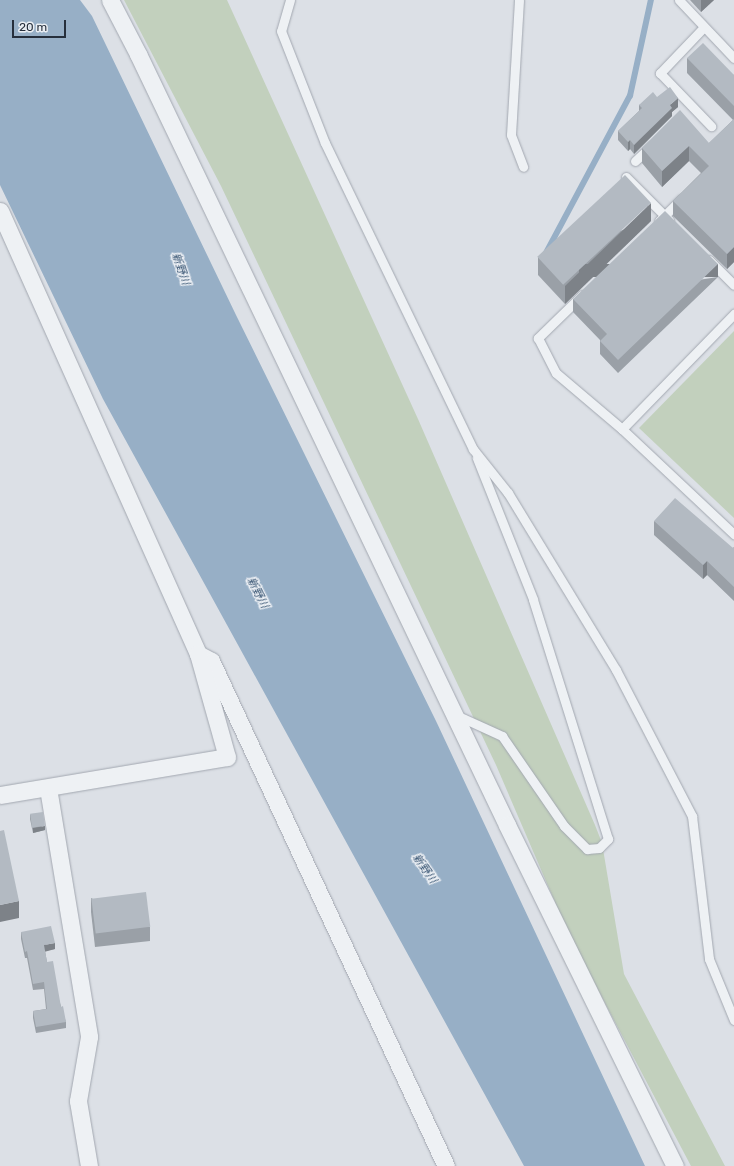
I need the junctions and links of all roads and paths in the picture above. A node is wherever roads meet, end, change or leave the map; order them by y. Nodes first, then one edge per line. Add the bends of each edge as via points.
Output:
1 (110, 0) edge
2 (290, 0) edge
3 (519, 0) edge
4 (678, 0) edge
5 (704, 27) junction
6 (734, 58) edge
7 (711, 126) dead end
8 (658, 139) edge
9 (635, 161) dead end
10 (523, 167) dead end
11 (619, 182) edge
12 (689, 190) edge
13 (0, 211) edge
14 (665, 216) junction
15 (675, 226) edge
16 (653, 227) edge
17 (702, 253) edge
18 (734, 285) edge
19 (590, 288) edge
20 (734, 314) edge
21 (622, 429) junction
22 (473, 449) junction
23 (734, 534) edge
24 (198, 654) junction
25 (454, 714) junction
26 (48, 788) junction
27 (0, 795) edge
28 (734, 1022) edge
29 (88, 1166) edge
30 (446, 1166) edge
31 (674, 1166) edge

1 - 25 street
2 - 22 lane via 281,31 325,143
3 - 10 lane via 511,135
4 - 5 lane
5 - 6 lane
5 - 7 lane via 660,73 689,109
8 - 9 lane
11 - 14 lane via 625,176
12 - 14 lane
13 - 24 street
14 - 15 lane
14 - 16 lane
17 - 18 lane
19 - 21 lane via 538,338 556,373
20 - 21 lane
21 - 23 lane
22 - 25 lane via 533,599 608,839 599,848 587,849 564,826 502,736
22 - 28 lane via 508,493 616,670 692,816 709,959
24 - 26 street via 227,757
24 - 30 street via 212,661
25 - 31 street
26 - 27 street
26 - 29 street via 89,1037 78,1101

